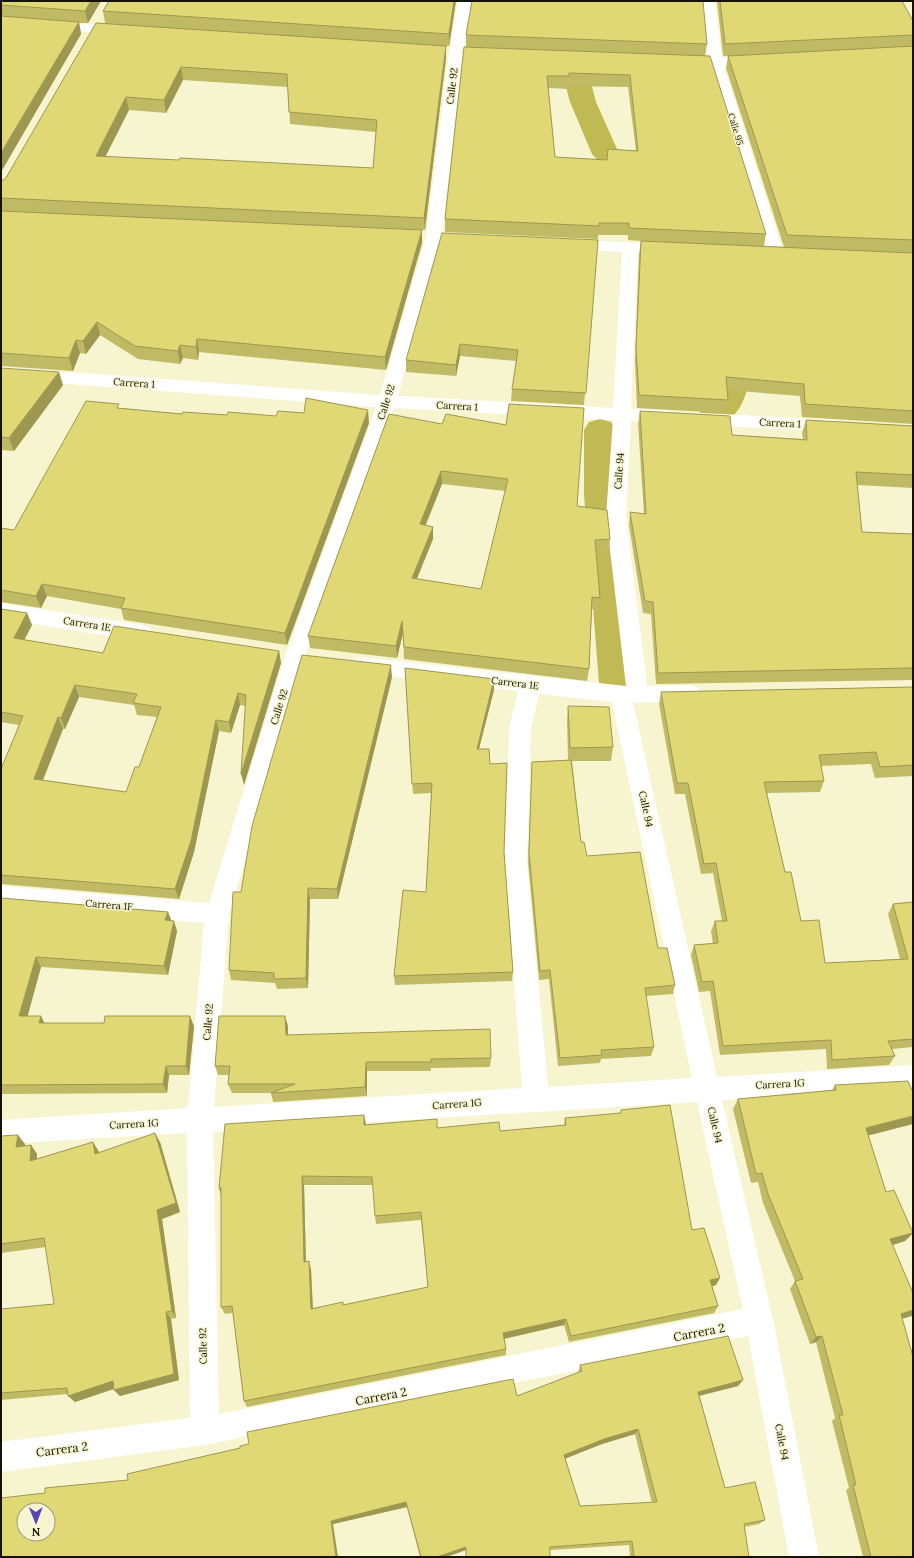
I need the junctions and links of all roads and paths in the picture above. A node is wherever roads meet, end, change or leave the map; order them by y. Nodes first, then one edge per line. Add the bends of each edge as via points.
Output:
1 (465, 1) edge
2 (708, 1) edge
3 (102, 15) dead end
4 (1, 23) edge
5 (95, 29) junction
6 (134, 31) edge
7 (87, 42) edge
8 (771, 60) edge
9 (668, 61) edge
10 (716, 63) junction
11 (551, 243) edge
12 (630, 247) junction
13 (684, 250) edge
14 (776, 254) edge
15 (1, 373) edge
16 (387, 402) junction
17 (622, 414) junction
18 (850, 427) edge
19 (1, 611) edge
20 (163, 636) edge
21 (342, 662) edge
22 (530, 685) junction
23 (708, 693) edge
24 (629, 695) junction
25 (1, 896) edge
26 (217, 914) junction
27 (913, 1077) edge
28 (707, 1088) junction
29 (536, 1099) junction
30 (200, 1120) junction
31 (1, 1132) edge
32 (759, 1320) junction
33 (205, 1431) junction
34 (1, 1457) edge
35 (804, 1557) edge

1 - 16 street, Calle 92 via 456,52 434,237
2 - 10 street, Calle 95
3 - 5 street
4 - 5 street
5 - 6 street
5 - 7 street
8 - 10 street
9 - 10 street
10 - 14 street, Calle 95
11 - 12 street
12 - 13 street
12 - 17 street, Calle 94
15 - 16 street, Carrera 1
16 - 17 street, Carrera 1
16 - 26 street, Calle 92 via 295,656
17 - 18 street, Carrera 1
17 - 24 street, Calle 94 via 616,516
19 - 20 street, Carrera 1E
21 - 22 street, Carrera 1E
22 - 24 street, Carrera 1E
22 - 29 street via 520,729 516,862
23 - 24 street, Carrera 1E
24 - 28 street, Calle 94
25 - 26 street, Carrera 1F
26 - 30 street, Calle 92
27 - 28 street, Carrera 1G
28 - 29 street, Carrera 1G
28 - 32 street, Calle 94
29 - 30 street, Carrera 1G
30 - 31 street, Carrera 1G
30 - 33 street, Calle 92
32 - 33 street, Carrera 2
32 - 35 street, Calle 94
33 - 34 street, Carrera 2

